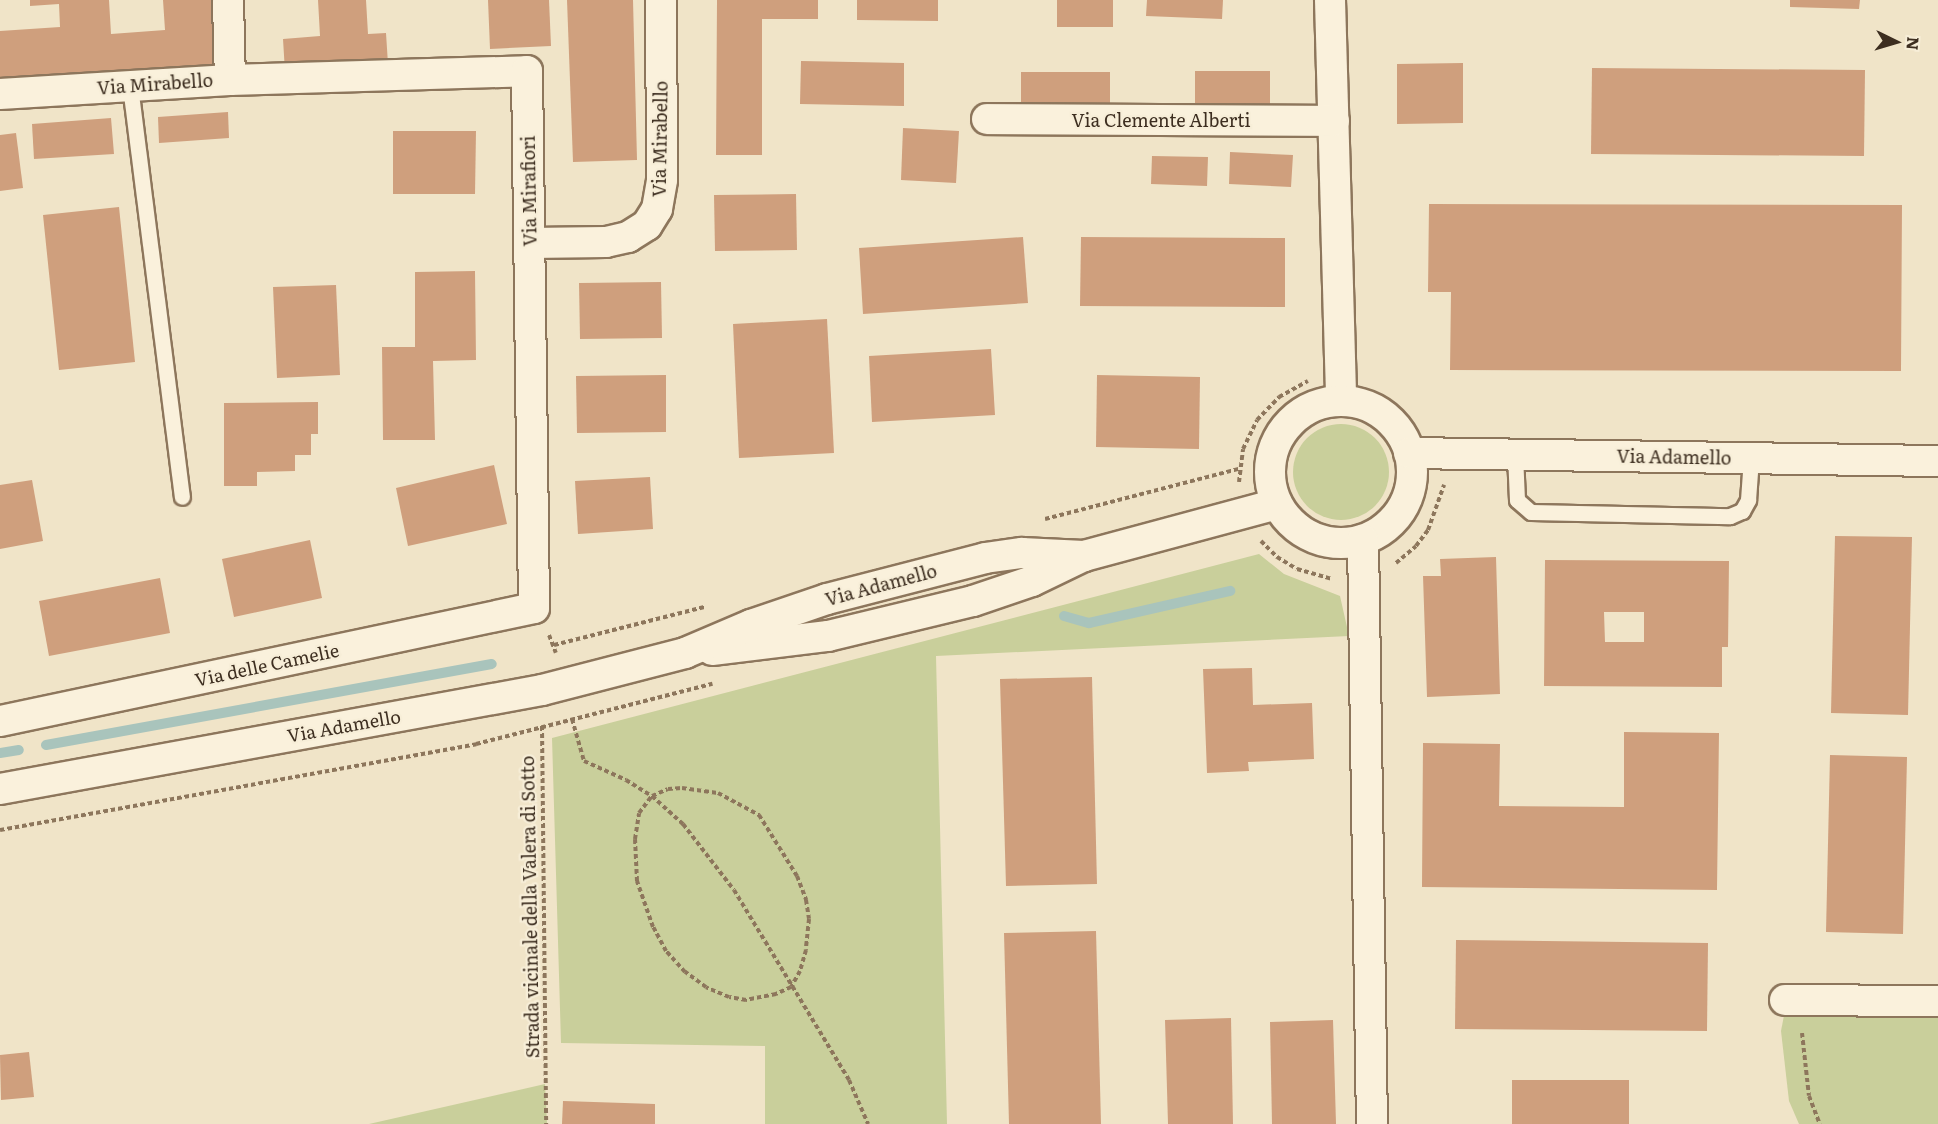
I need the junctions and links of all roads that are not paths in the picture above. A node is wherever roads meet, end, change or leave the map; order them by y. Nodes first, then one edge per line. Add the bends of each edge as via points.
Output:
1 (228, 0) edge
2 (661, 0) edge
3 (1330, 0) edge
4 (230, 80) junction
5 (130, 86) junction
6 (0, 94) edge
7 (987, 119) dead end
8 (1334, 121) junction
9 (530, 243) junction
10 (1341, 400) junction
11 (1409, 453) junction
12 (1515, 454) junction
13 (1751, 458) junction
14 (1938, 461) edge
15 (182, 497) dead end
16 (1277, 504) junction
17 (1363, 540) junction
18 (1084, 556) junction
19 (534, 608) joint
20 (685, 652) junction
21 (0, 721) edge
22 (0, 789) edge
23 (1797, 1000) road end
24 (1938, 1001) edge
25 (1372, 1124) edge

1 - 4 street, Via Mirabello
2 - 9 street, Via Mirabello via 662,180 657,209 646,225 628,237 606,242
3 - 8 street
4 - 5 street, Via Mirabello
4 - 9 street, Via Mirafiori via 527,71
5 - 6 street, Via Mirabello
5 - 15 lane
7 - 8 street, Via Clemente Alberti
8 - 10 street
9 - 19 street, Via Mirafiori
10 - 11 street via 1381,413 1401,433
10 - 16 street via 1305,410 1280,435 1270,469
11 - 12 street, Via Adamello
11 - 17 street via 1411,482 1401,509 1387,526
12 - 13 street, Via Adamello
12 - 13 lane via 1517,500 1531,512 1707,516 1730,516 1742,511 1748,500
13 - 14 street, Via Adamello
16 - 17 street via 1295,527 1313,538 1341,543
16 - 18 street, Via Adamello
17 - 25 street
18 - 20 street, Via Adamello via 1015,588 873,627 756,647
18 - 20 street, Via Adamello via 1010,554 976,560 807,605
19 - 21 street, Via delle Camelie
20 - 22 street, Via Adamello via 542,690
23 - 24 street

